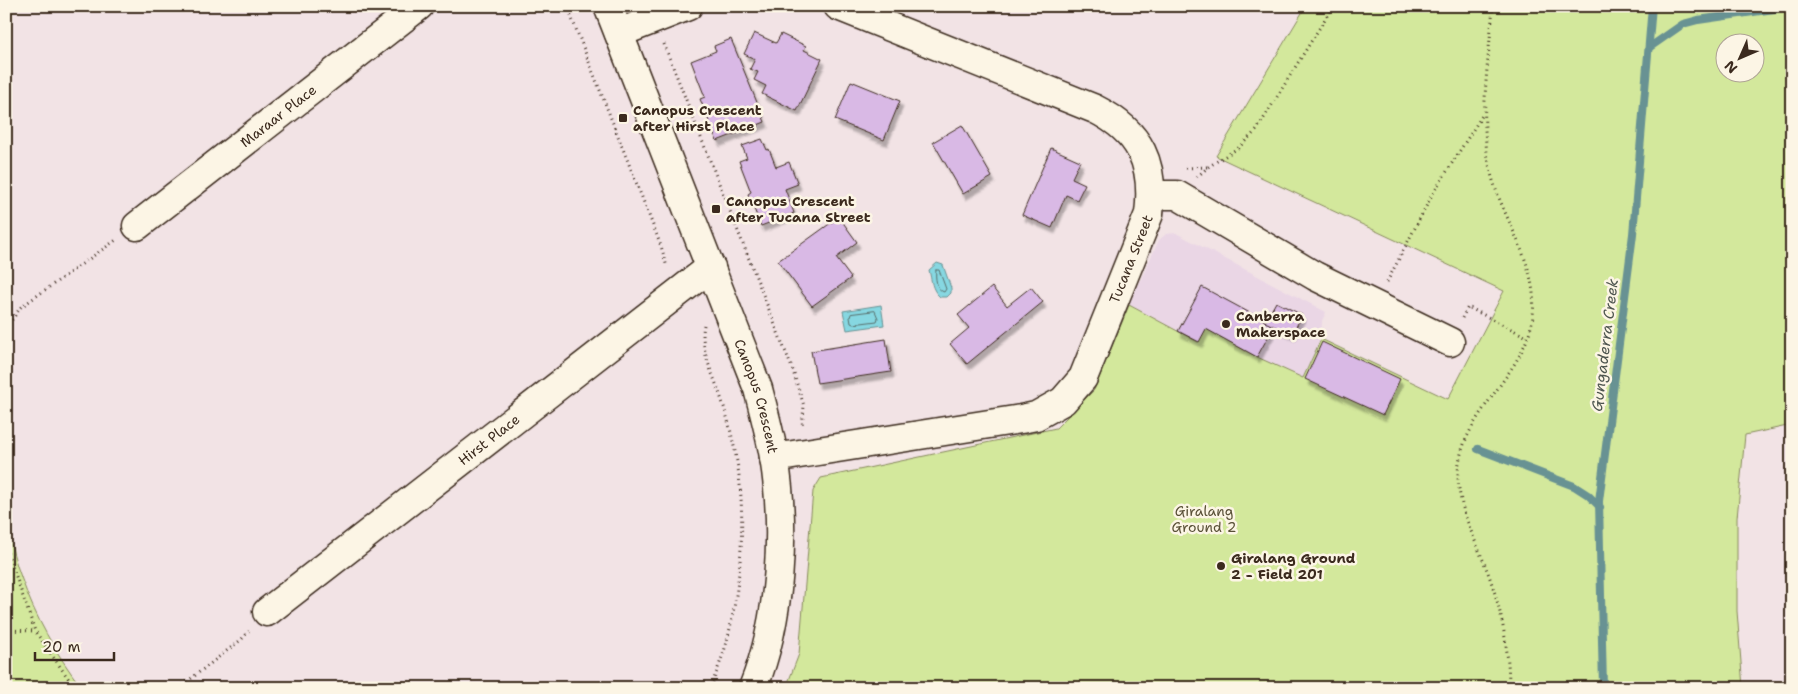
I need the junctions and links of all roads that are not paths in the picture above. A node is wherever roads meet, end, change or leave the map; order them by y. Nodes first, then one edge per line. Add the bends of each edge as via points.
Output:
1 (419, 6) edge
2 (608, 6) edge
3 (688, 6) edge
4 (838, 6) edge
5 (619, 33) junction
6 (1151, 195) junction
7 (137, 226) road end
8 (711, 267) junction
9 (1450, 342) road end
10 (774, 458) junction
11 (267, 612) road end
12 (753, 688) edge

1 - 7 street, Maraar Place
2 - 5 street, Canopus Crescent
3 - 5 street
4 - 6 street, Tucana Street via 1108,116 1121,125 1140,150 1150,179
5 - 8 street, Canopus Crescent
6 - 9 street via 1177,194 1315,276
6 - 10 street, Tucana Street via 1145,226 1090,364 1083,378 1063,401 1036,416
8 - 10 street, Canopus Crescent via 758,389
8 - 11 street, Hirst Place
10 - 12 street, Canopus Crescent via 780,533 778,570 774,608

